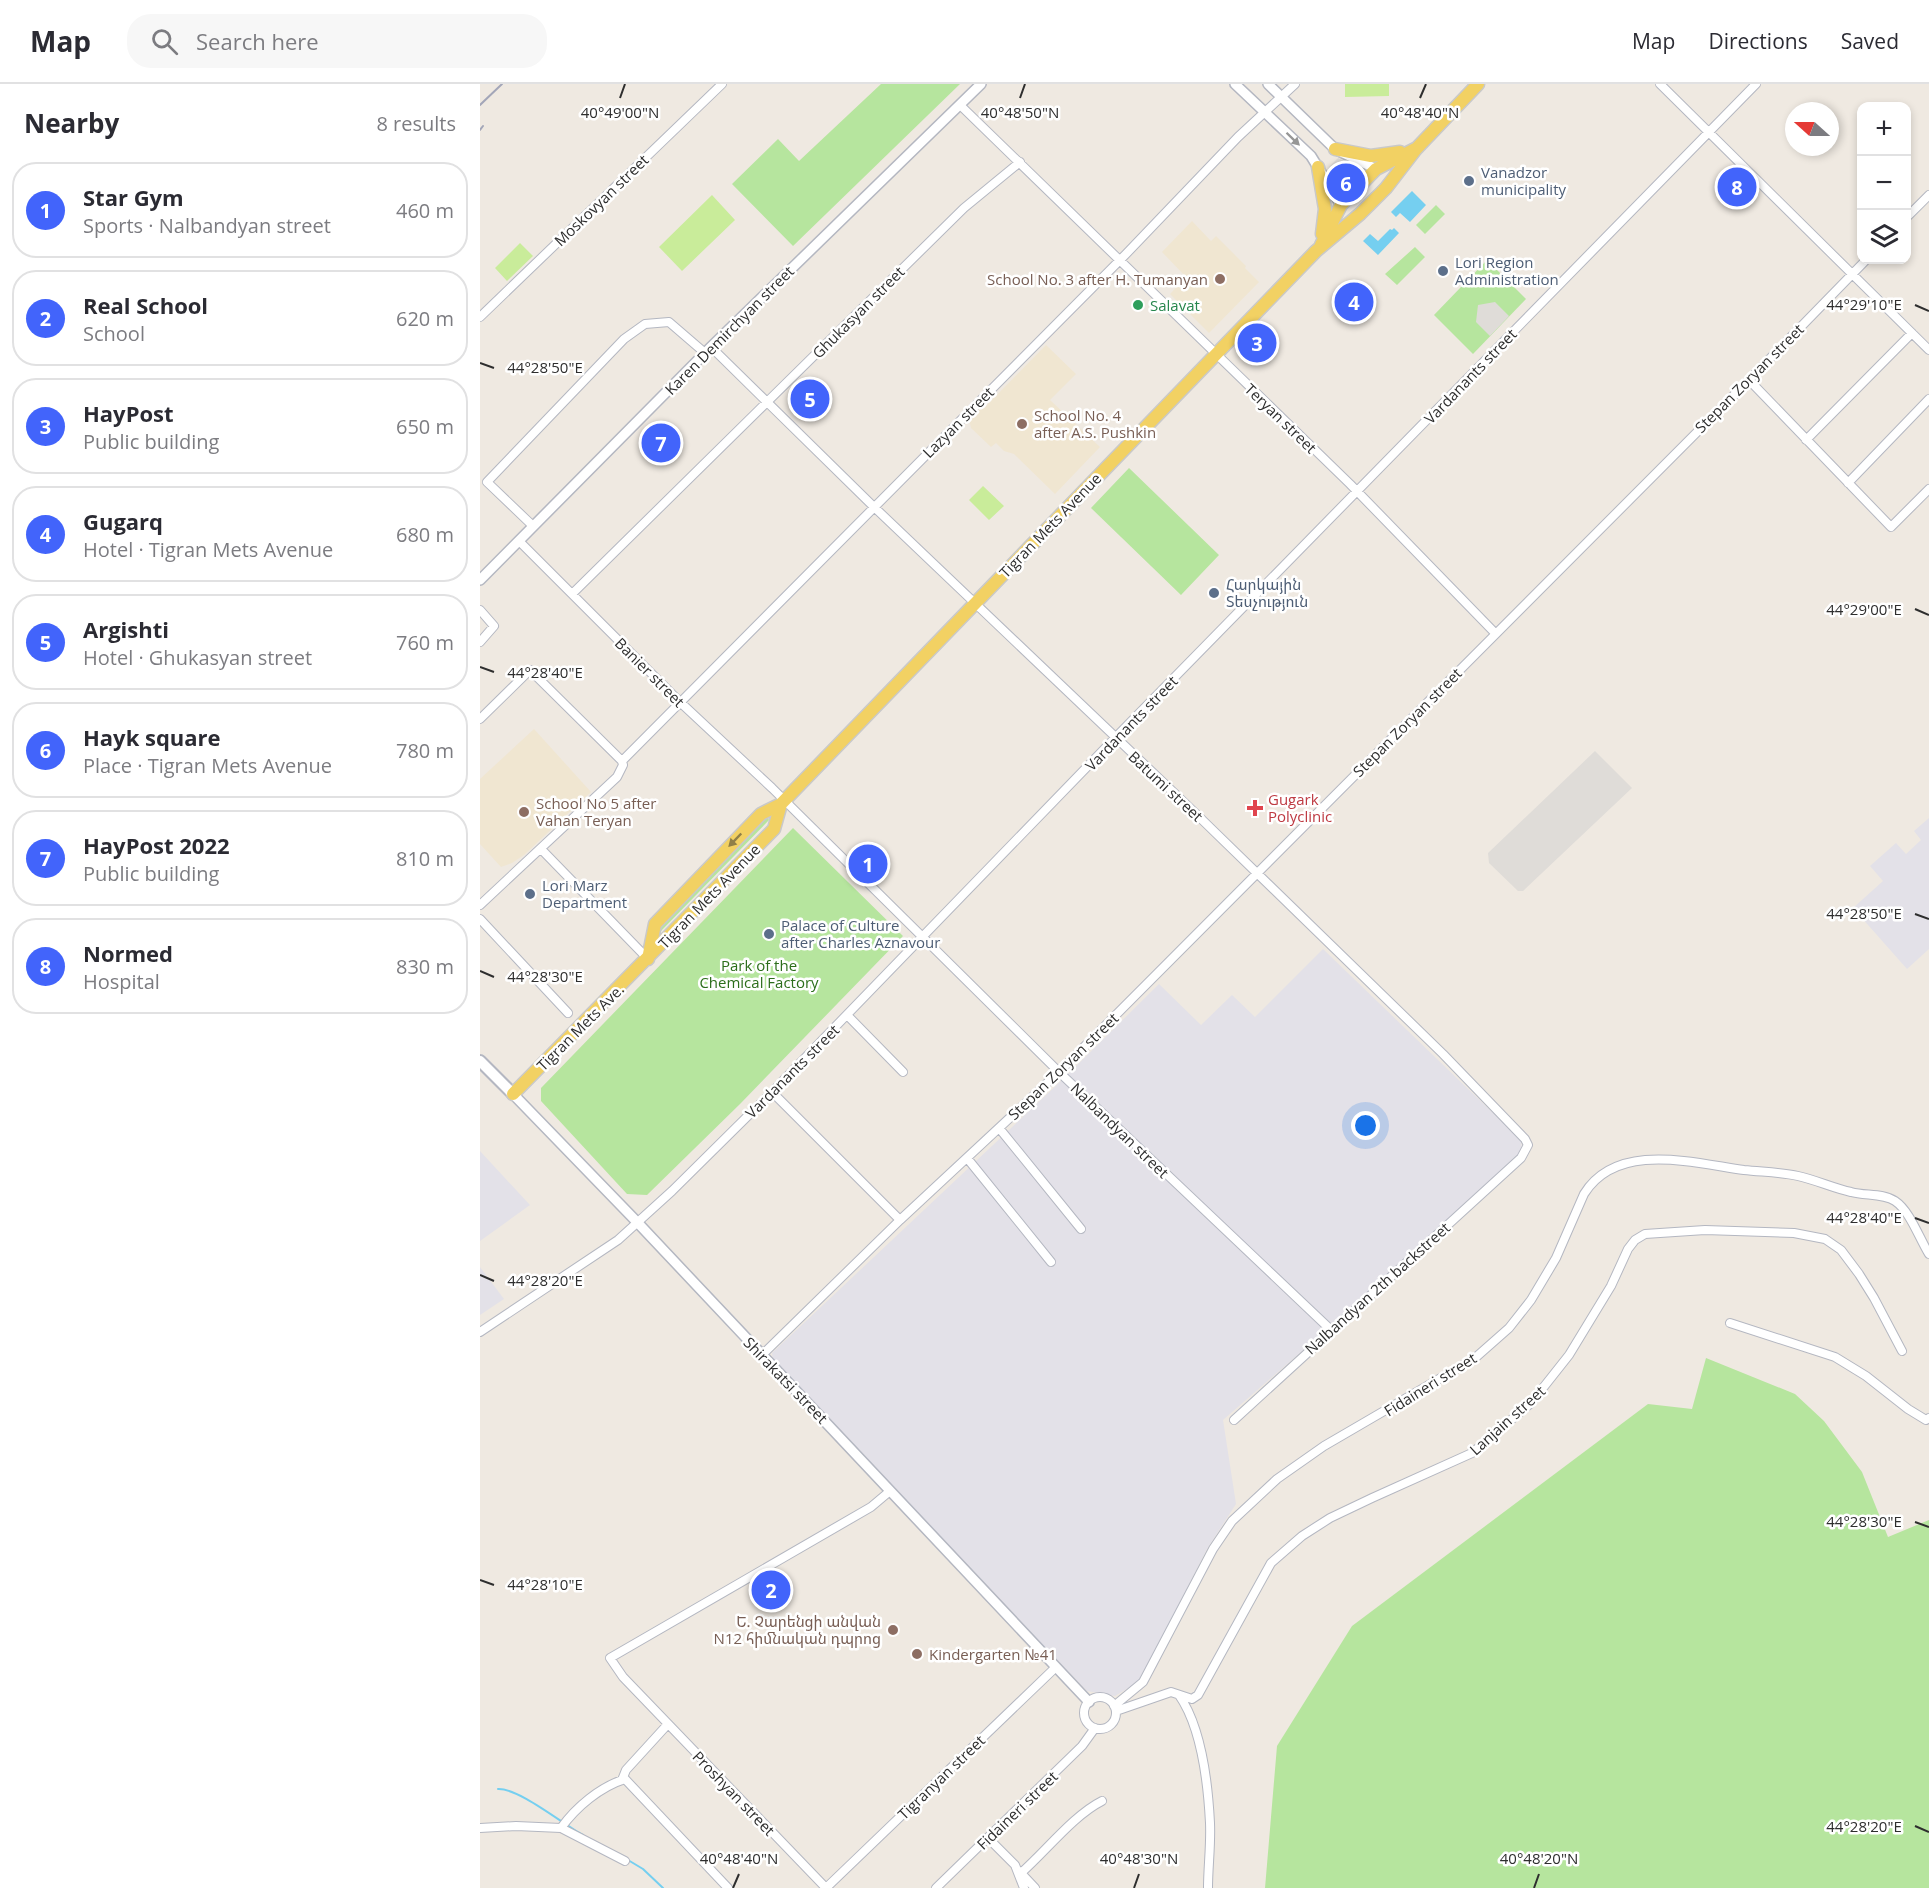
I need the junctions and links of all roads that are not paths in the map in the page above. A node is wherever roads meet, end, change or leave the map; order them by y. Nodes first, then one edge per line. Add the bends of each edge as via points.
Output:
1 (722, 84) edge
2 (981, 84) edge
3 (1235, 84) edge
4 (1268, 84) edge
5 (1295, 84) edge
6 (1478, 84) edge
7 (1660, 84) edge
8 (1756, 84) edge
9 (1281, 97) junction
10 (960, 105) junction
11 (1265, 112) junction
12 (1708, 132) junction
13 (1335, 148) junction
14 (1416, 149) junction
15 (1020, 162) junction
16 (1318, 167) junction
17 (1376, 169) junction
18 (1386, 188) junction
19 (1929, 195) edge
20 (1341, 205) junction
21 (1911, 213) edge
22 (1360, 214) junction
23 (1320, 247) junction
24 (1120, 260) junction
25 (1862, 264) edge
26 (1851, 274) junction
27 (481, 313) edge
28 (1912, 333) junction
29 (708, 350) junction
30 (1929, 350) edge
31 (1215, 354) junction
32 (1749, 380) junction
33 (1929, 399) edge
34 (766, 403) junction
35 (1806, 440) junction
36 (487, 482) junction
37 (1848, 483) junction
38 (480, 489) edge
39 (1929, 489) edge
40 (1358, 492) junction
41 (874, 507) junction
42 (533, 526) junction
43 (519, 541) junction
44 (480, 580) edge
45 (572, 594) junction
46 (975, 603) junction
47 (480, 610) edge
48 (1495, 633) junction
49 (480, 642) edge
50 (680, 702) junction
51 (480, 719) edge
52 (1115, 738) junction
53 (622, 761) junction
54 (782, 802) junction
55 (541, 849) junction
56 (1257, 874) junction
57 (480, 905) edge
58 (480, 919) edge
59 (923, 937) junction
60 (648, 959) junction
61 (568, 1013) dead end
62 (847, 1015) junction
63 (480, 1061) edge
64 (903, 1072) dead end
65 (1059, 1072) junction
66 (772, 1092) junction
67 (513, 1095) junction
68 (999, 1128) junction
69 (967, 1158) junction
70 (1521, 1158) joint
71 (900, 1220) junction
72 (637, 1222) junction
73 (1082, 1229) dead end
74 (1929, 1254) edge
75 (1051, 1262) dead end
76 (1731, 1323) dead end
77 (1331, 1330) junction
78 (480, 1332) edge
79 (1902, 1351) dead end
80 (762, 1355) junction
81 (1929, 1418) edge
82 (1234, 1420) dead end
83 (890, 1491) junction
84 (1056, 1667) junction
85 (1178, 1694) junction
86 (1089, 1702) junction
87 (1115, 1708) junction
88 (668, 1724) junction
89 (1095, 1728) junction
90 (622, 1780) junction
91 (1102, 1802) dead end
92 (480, 1828) edge
93 (561, 1828) junction
94 (988, 1838) junction
95 (625, 1862) dead end
96 (1015, 1865) junction
97 (1021, 1873) junction
98 (728, 1888) edge
99 (826, 1888) edge
100 (936, 1888) edge
101 (1024, 1888) edge
102 (1035, 1888) edge
103 (1208, 1888) edge

1 - 27 street, Moskovyan street
2 - 10 street, Karen Demirchyan street
3 - 11 street
4 - 9 street
5 - 9 street, Lazyan street
6 - 14 main road, Tigran Mets Avenue
7 - 12 street
8 - 12 street, Vardanants street
9 - 11 street, Lazyan street
9 - 13 street
10 - 15 street, Teryan street
10 - 29 street, Karen Demirchyan street
11 -> 16 street
11 - 24 street, Lazyan street
12 - 26 street
12 - 40 street, Vardanants street
13 - 14 main road via 1371,156
13 - 17 street
14 - 17 main road, Tigran Mets Avenue
14 - 18 main road, Tigran Mets Avenue
15 - 24 street, Teryan street
15 - 34 street, Ghukasyan street via 964,208
16 - 20 street
16 - 23 main road via 1324,209
17 - 18 main road via 1387,176
17 - 20 main road, Tigran Mets Avenue
18 - 22 main road, Tigran Mets Avenue
19 - 21 street
20 - 22 main road via 1347,216 1356,218
20 - 23 main road, Tigran Mets Avenue
22 - 23 main road, Tigran Mets Avenue
23 - 31 main road, Tigran Mets Avenue
24 - 31 street, Teryan street
24 - 41 street, Lazyan street
25 - 26 street, Stepan Zoryan street
26 - 28 street
26 - 32 street, Stepan Zoryan street
28 - 30 street
28 - 35 street
29 - 34 street, Batumi street
29 - 36 street, Batumi street via 669,322 645,324 624,339
29 - 42 street, Karen Demirchyan street
31 - 40 street, Teryan street
31 - 46 main road, Tigran Mets Avenue
32 - 35 street
32 - 48 street, Stepan Zoryan street
33 - 37 street
34 - 41 street, Batumi street
34 - 45 street, Ghukasyan street
35 - 37 street
36 - 38 street, Batumi street
36 - 42 street
37 - 39 street via 1891,526
40 - 48 street, Teryan street
40 - 52 street, Vardanants street
41 - 46 street, Batumi street
41 - 50 street, Lazyan street
42 - 43 street, Karen Demirchyan street
43 - 44 street, Karen Demirchyan street
43 - 45 street, Banier street
45 - 50 street, Banier street
46 - 52 street, Batumi street
46 - 54 main road, Tigran Mets Avenue
47 - 49 street via 494,626
48 - 56 street, Stepan Zoryan street
50 - 53 street, Lazyan street
50 - 54 street, Banier street
51 - 53 street via 530,670
52 - 56 street, Batumi street
52 - 59 street, Vardanants street
53 - 55 street, Lazyan street via 617,777
54 - 59 street, Nalbandyan street
54 - 60 main road, Tigran Mets Avenue via 774,829
54 -> 60 main road, Tigran Mets Avenue via 760,814 655,924
55 - 57 street, Lazyan street
55 - 60 street
56 - 65 street, Stepan Zoryan street
56 - 70 street, Batumi street via 1525,1139 1528,1145
58 - 61 street
59 - 62 street, Vardanants street
59 - 65 street, Nalbandyan street
60 - 67 main road, Tigran Mets Ave.
62 - 64 street
62 - 66 street, Vardanants street
63 - 67 main road, Shirakatsi street
65 - 68 street, Stepan Zoryan street
65 - 77 street, Nalbandyan street
66 - 71 street
66 - 72 street, Vardanants street
67 - 72 street, Shirakatsi street
68 - 69 street, Stepan Zoryan street
68 - 73 street
69 - 71 street, Stepan Zoryan street
69 - 75 street
70 - 77 street, Nalbandyan 2th backstreet
71 - 80 street, Stepan Zoryan street
72 - 78 street, Vardanants street via 618,1240
72 - 80 street, Shirakatsi street
74 - 87 street, Fidaineri street via 1902,1206 1886,1198 1796,1176 1675,1161 1625,1163 1604,1172 1589,1185 1556,1258 1509,1328 1475,1358 1324,1446 1277,1479 1232,1521 1213,1549 1143,1683
76 - 81 street via 1835,1357 1908,1409 1926,1420
77 - 82 street, Nalbandyan 2th backstreet
79 - 85 street, Lanjain street via 1859,1274 1841,1250 1825,1239 1794,1233 1705,1230 1645,1234 1628,1249 1611,1286 1569,1355 1531,1403 1472,1453 1330,1518 1285,1549 1264,1573 1198,1695 1192,1699
80 - 83 street, Shirakatsi street
83 - 84 street, Shirakatsi street
83 - 88 street, Proshyan street via 871,1508 610,1658
84 - 86 street, Shirakatsi street
84 - 99 street, Tigranyan street
85 - 87 street, Lanjain street via 1160,1694
85 - 103 street via 1186,1706 1202,1759 1210,1824
86 - 87 street via 1102,1698
86 - 89 street via 1085,1717
87 - 89 street via 1109,1726
88 - 90 street via 626,1770
88 - 99 street, Proshyan street
89 - 94 street, Fidaineri street via 1082,1746
90 - 93 street via 582,1805
90 - 98 street
91 - 97 street via 1087,1809
92 - 93 street
93 - 95 street
94 - 96 street
94 - 100 street, Fidaineri street
96 - 97 street
96 - 101 street
97 - 102 street

